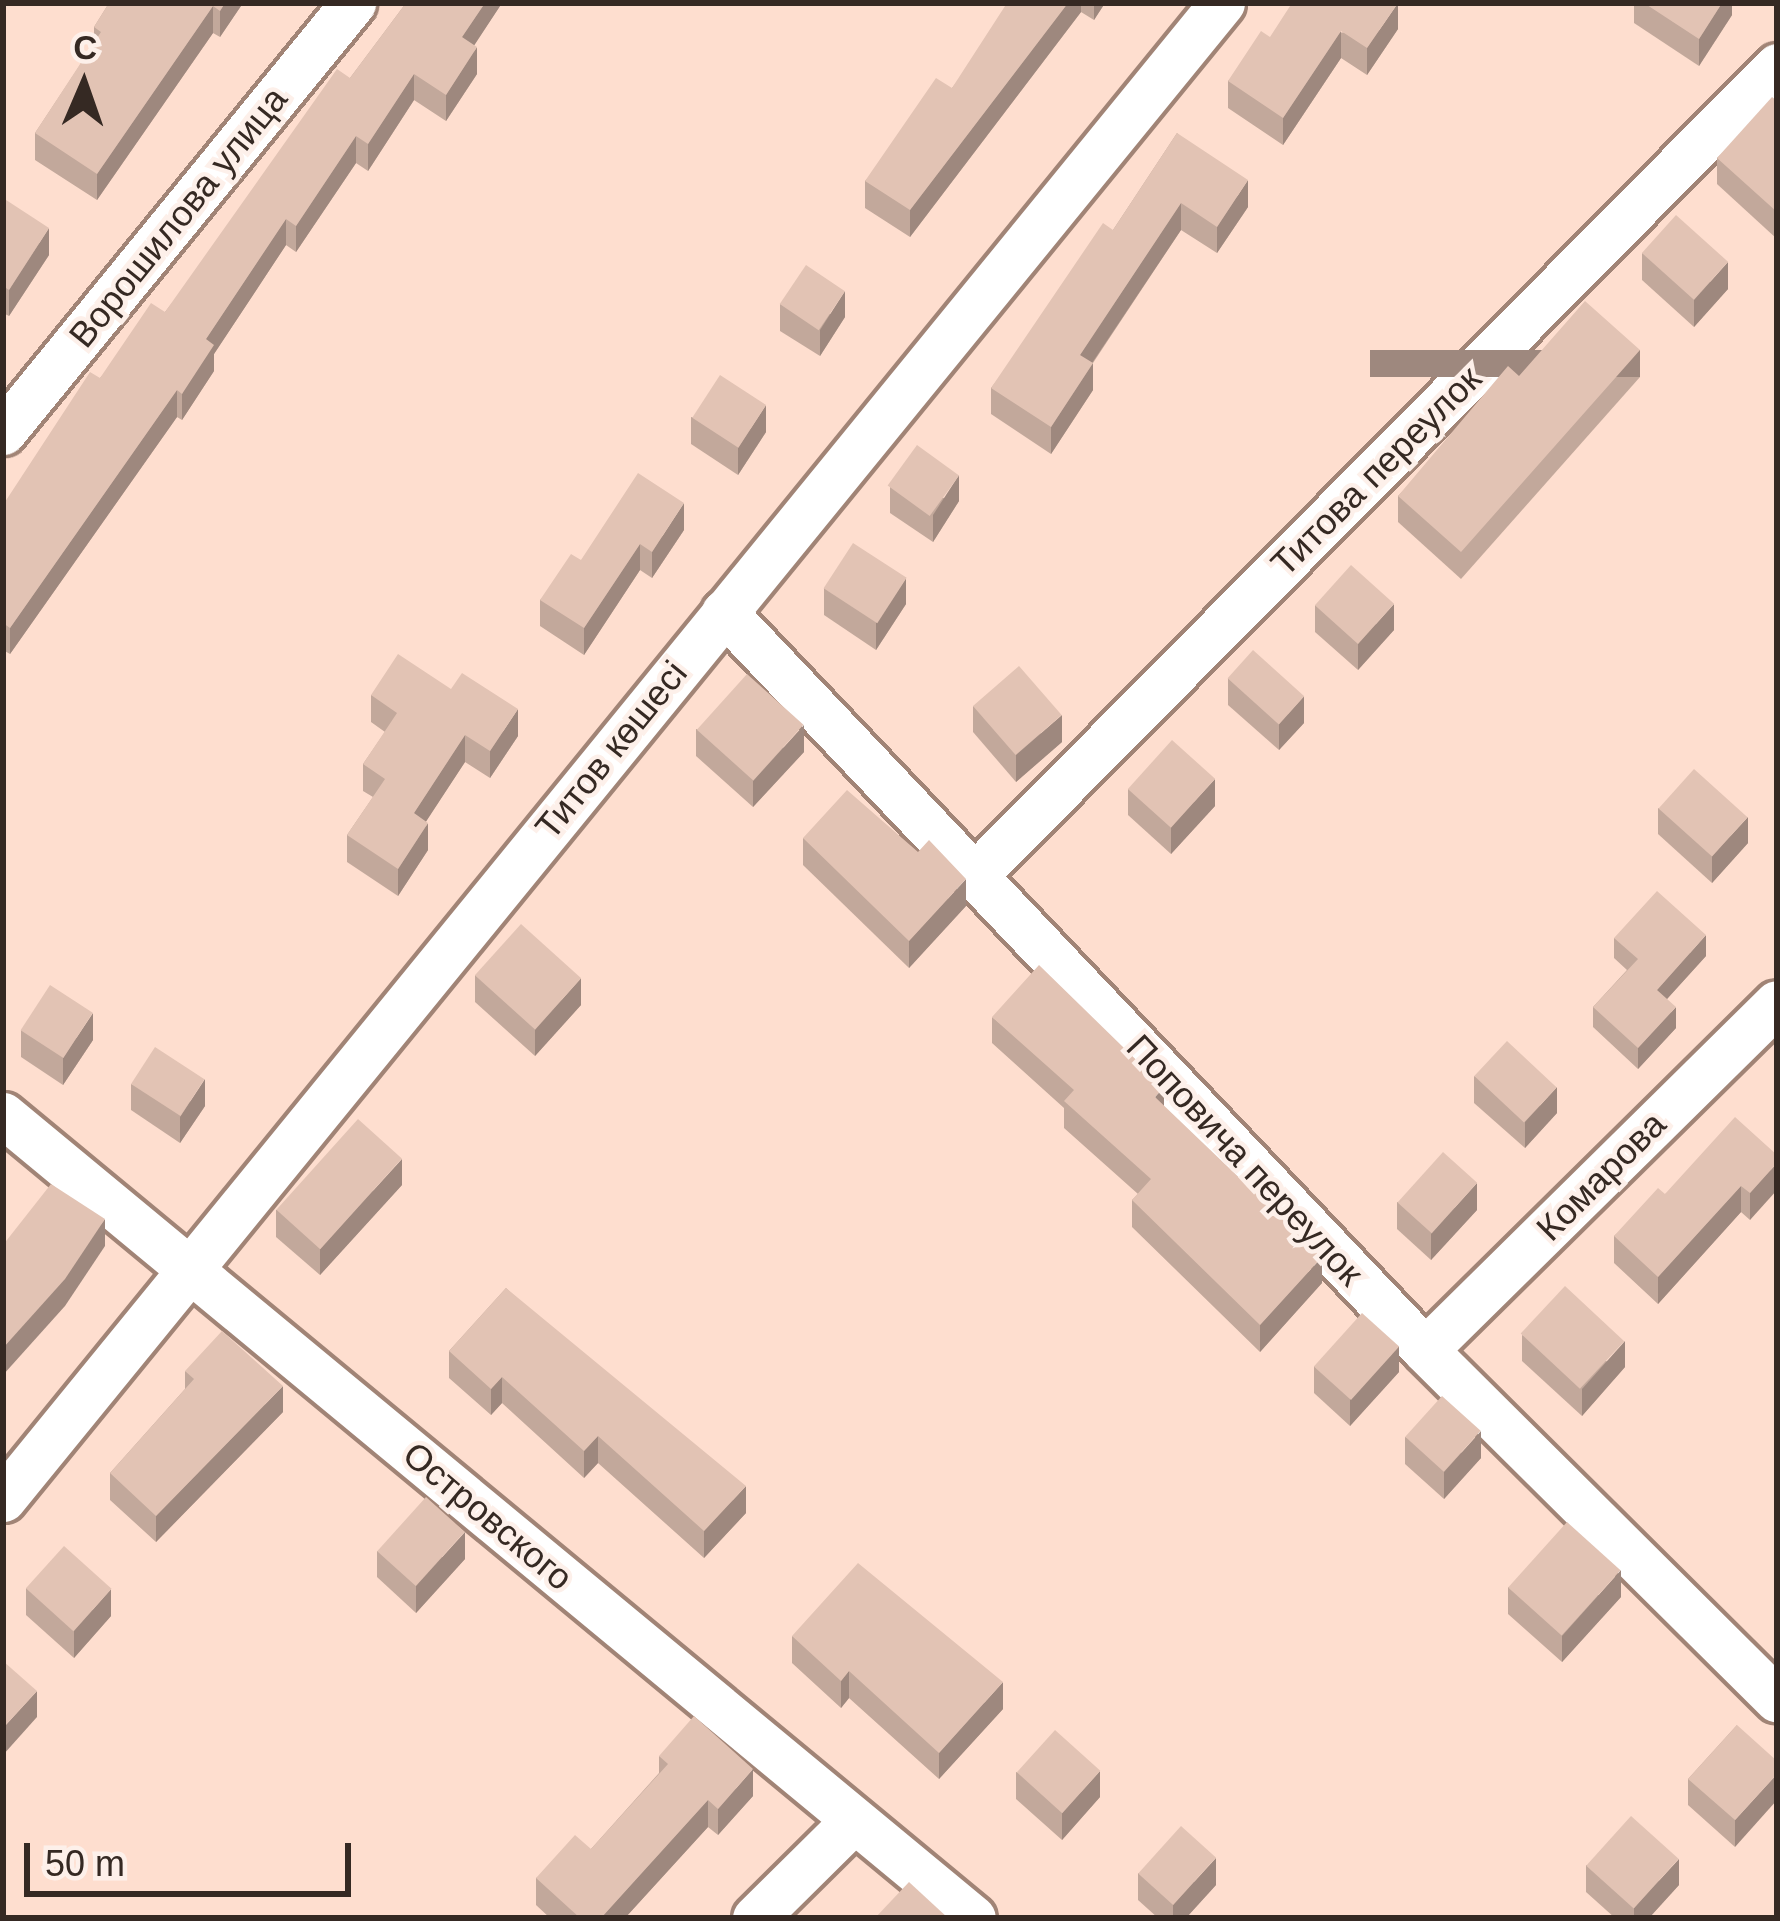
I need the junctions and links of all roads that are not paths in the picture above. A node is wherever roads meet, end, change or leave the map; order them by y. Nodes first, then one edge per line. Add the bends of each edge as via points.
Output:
1 (353, 3) edge
2 (1222, 3) edge
3 (1777, 66) edge
4 (3, 432) edge
5 (724, 612) junction
6 (975, 875) junction
7 (1777, 1003) edge
8 (3, 1115) edge
9 (188, 1268) junction
10 (1425, 1350) junction
11 (3, 1499) edge
12 (1777, 1699) edge
13 (854, 1820) junction
14 (755, 1918) edge
15 (973, 1918) edge

1 - 4 street, Ворошилова улица
2 - 5 street, Титов көшесі
3 - 6 street, Титова переулок
5 - 6 street, Поповича переулок
5 - 9 street, Титов көшесі
6 - 10 street, Поповича переулок
7 - 10 street, Комарова
8 - 9 street, Островского
9 - 11 street, Титов көшесі
9 - 13 street, Островского
10 - 12 street, Поповича переулок
13 - 14 street
13 - 15 street, Островского

